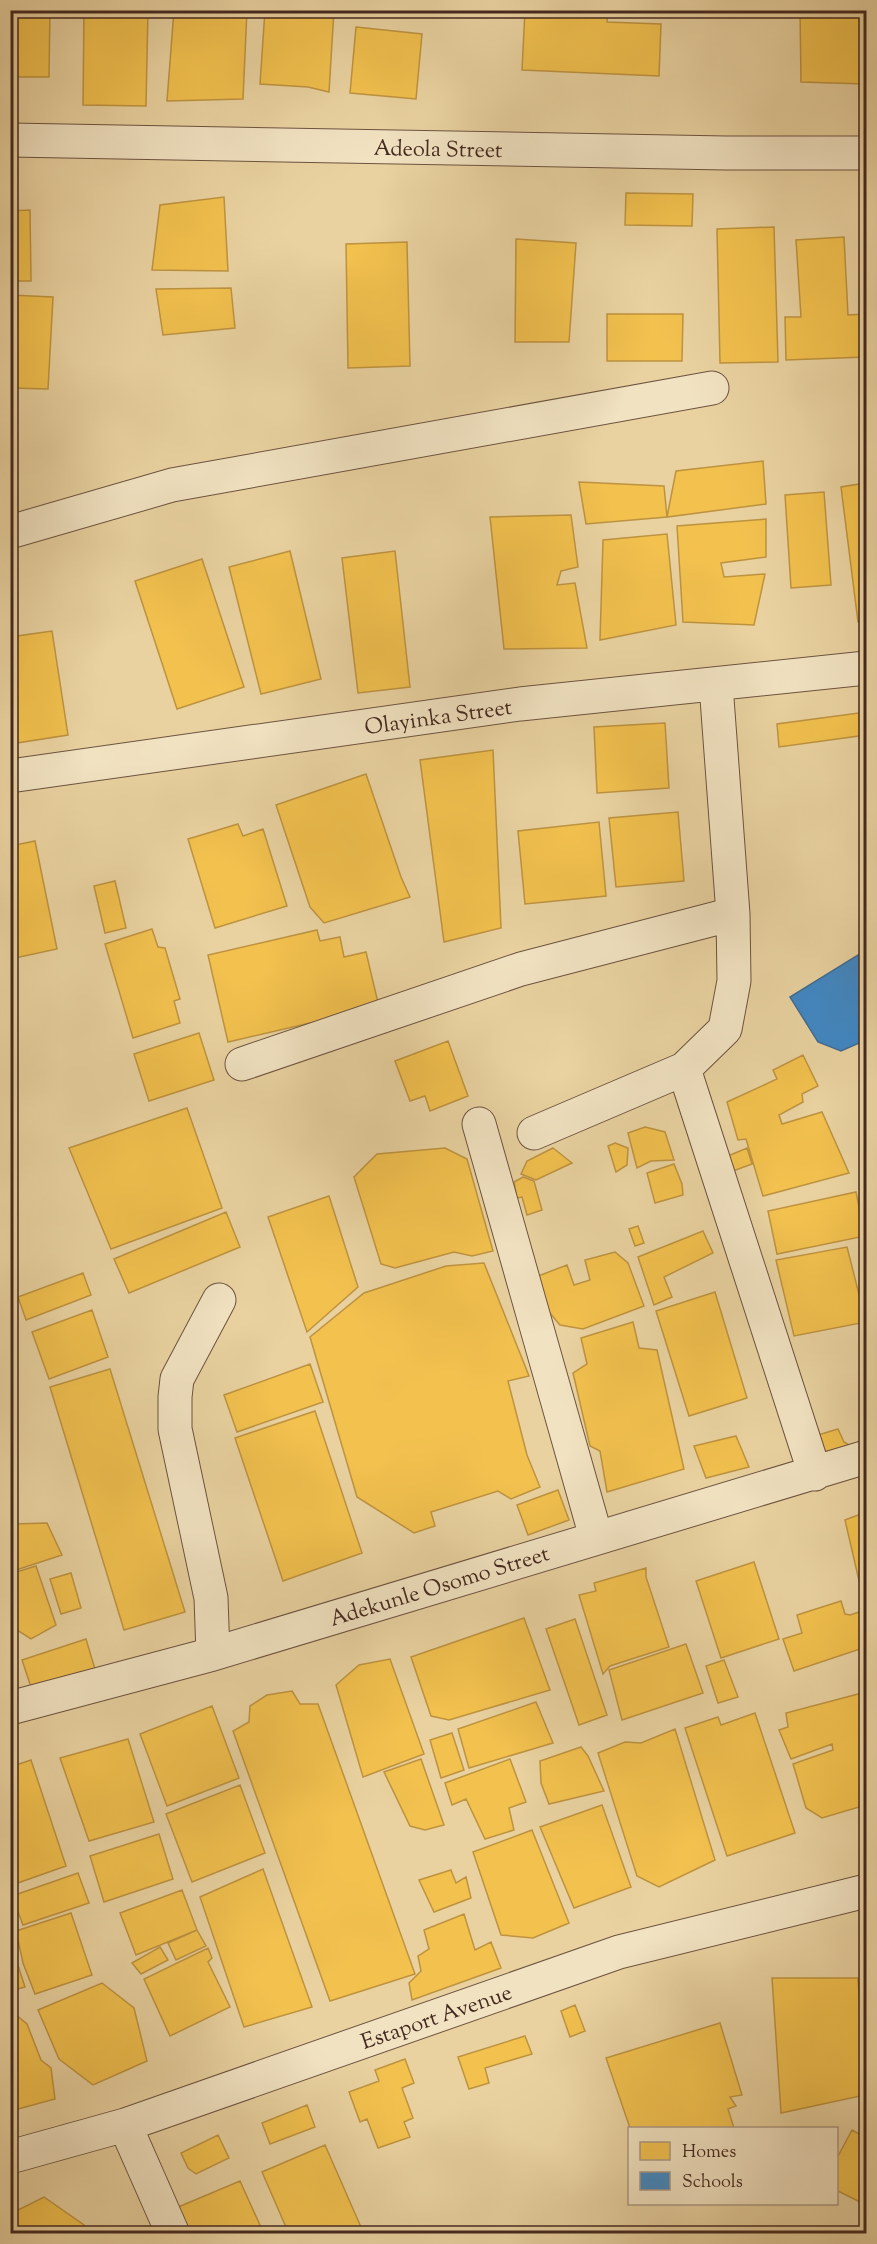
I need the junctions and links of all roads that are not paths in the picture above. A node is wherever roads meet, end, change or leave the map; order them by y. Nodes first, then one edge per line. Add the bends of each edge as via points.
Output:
1 (10, 140) edge
2 (867, 153) edge
3 (712, 388) dead end
4 (10, 532) edge
5 (867, 668) edge
6 (716, 685) junction
7 (10, 776) edge
8 (733, 914) junction
9 (242, 1064) dead end
10 (684, 1069) junction
11 (479, 1124) dead end
12 (534, 1133) dead end
13 (219, 1300) dead end
14 (867, 1457) edge
15 (815, 1474) junction
16 (596, 1537) junction
17 (213, 1654) junction
18 (10, 1708) edge
19 (867, 1891) edge
20 (125, 2125) junction
21 (10, 2157) edge
22 (173, 2234) edge

1 - 2 street, Adeola Street
3 - 4 street via 172,485
5 - 6 street, Olayinka Street
6 - 7 street, Olayinka Street via 520,705
6 - 8 street
8 - 9 street via 521,969
8 - 10 street via 734,981 725,1029
10 - 12 street
10 - 15 street
11 - 16 street
13 - 17 street via 177,1379 174,1397 175,1429 211,1598
14 - 15 street, Adekunle Osomo Street
15 - 16 street, Adekunle Osomo Street
16 - 17 street, Adekunle Osomo Street
17 - 18 street, Adekunle Osomo Street
19 - 20 street, Estaport Avenue via 619,1952
20 - 21 street, Estaport Avenue
20 - 22 street

